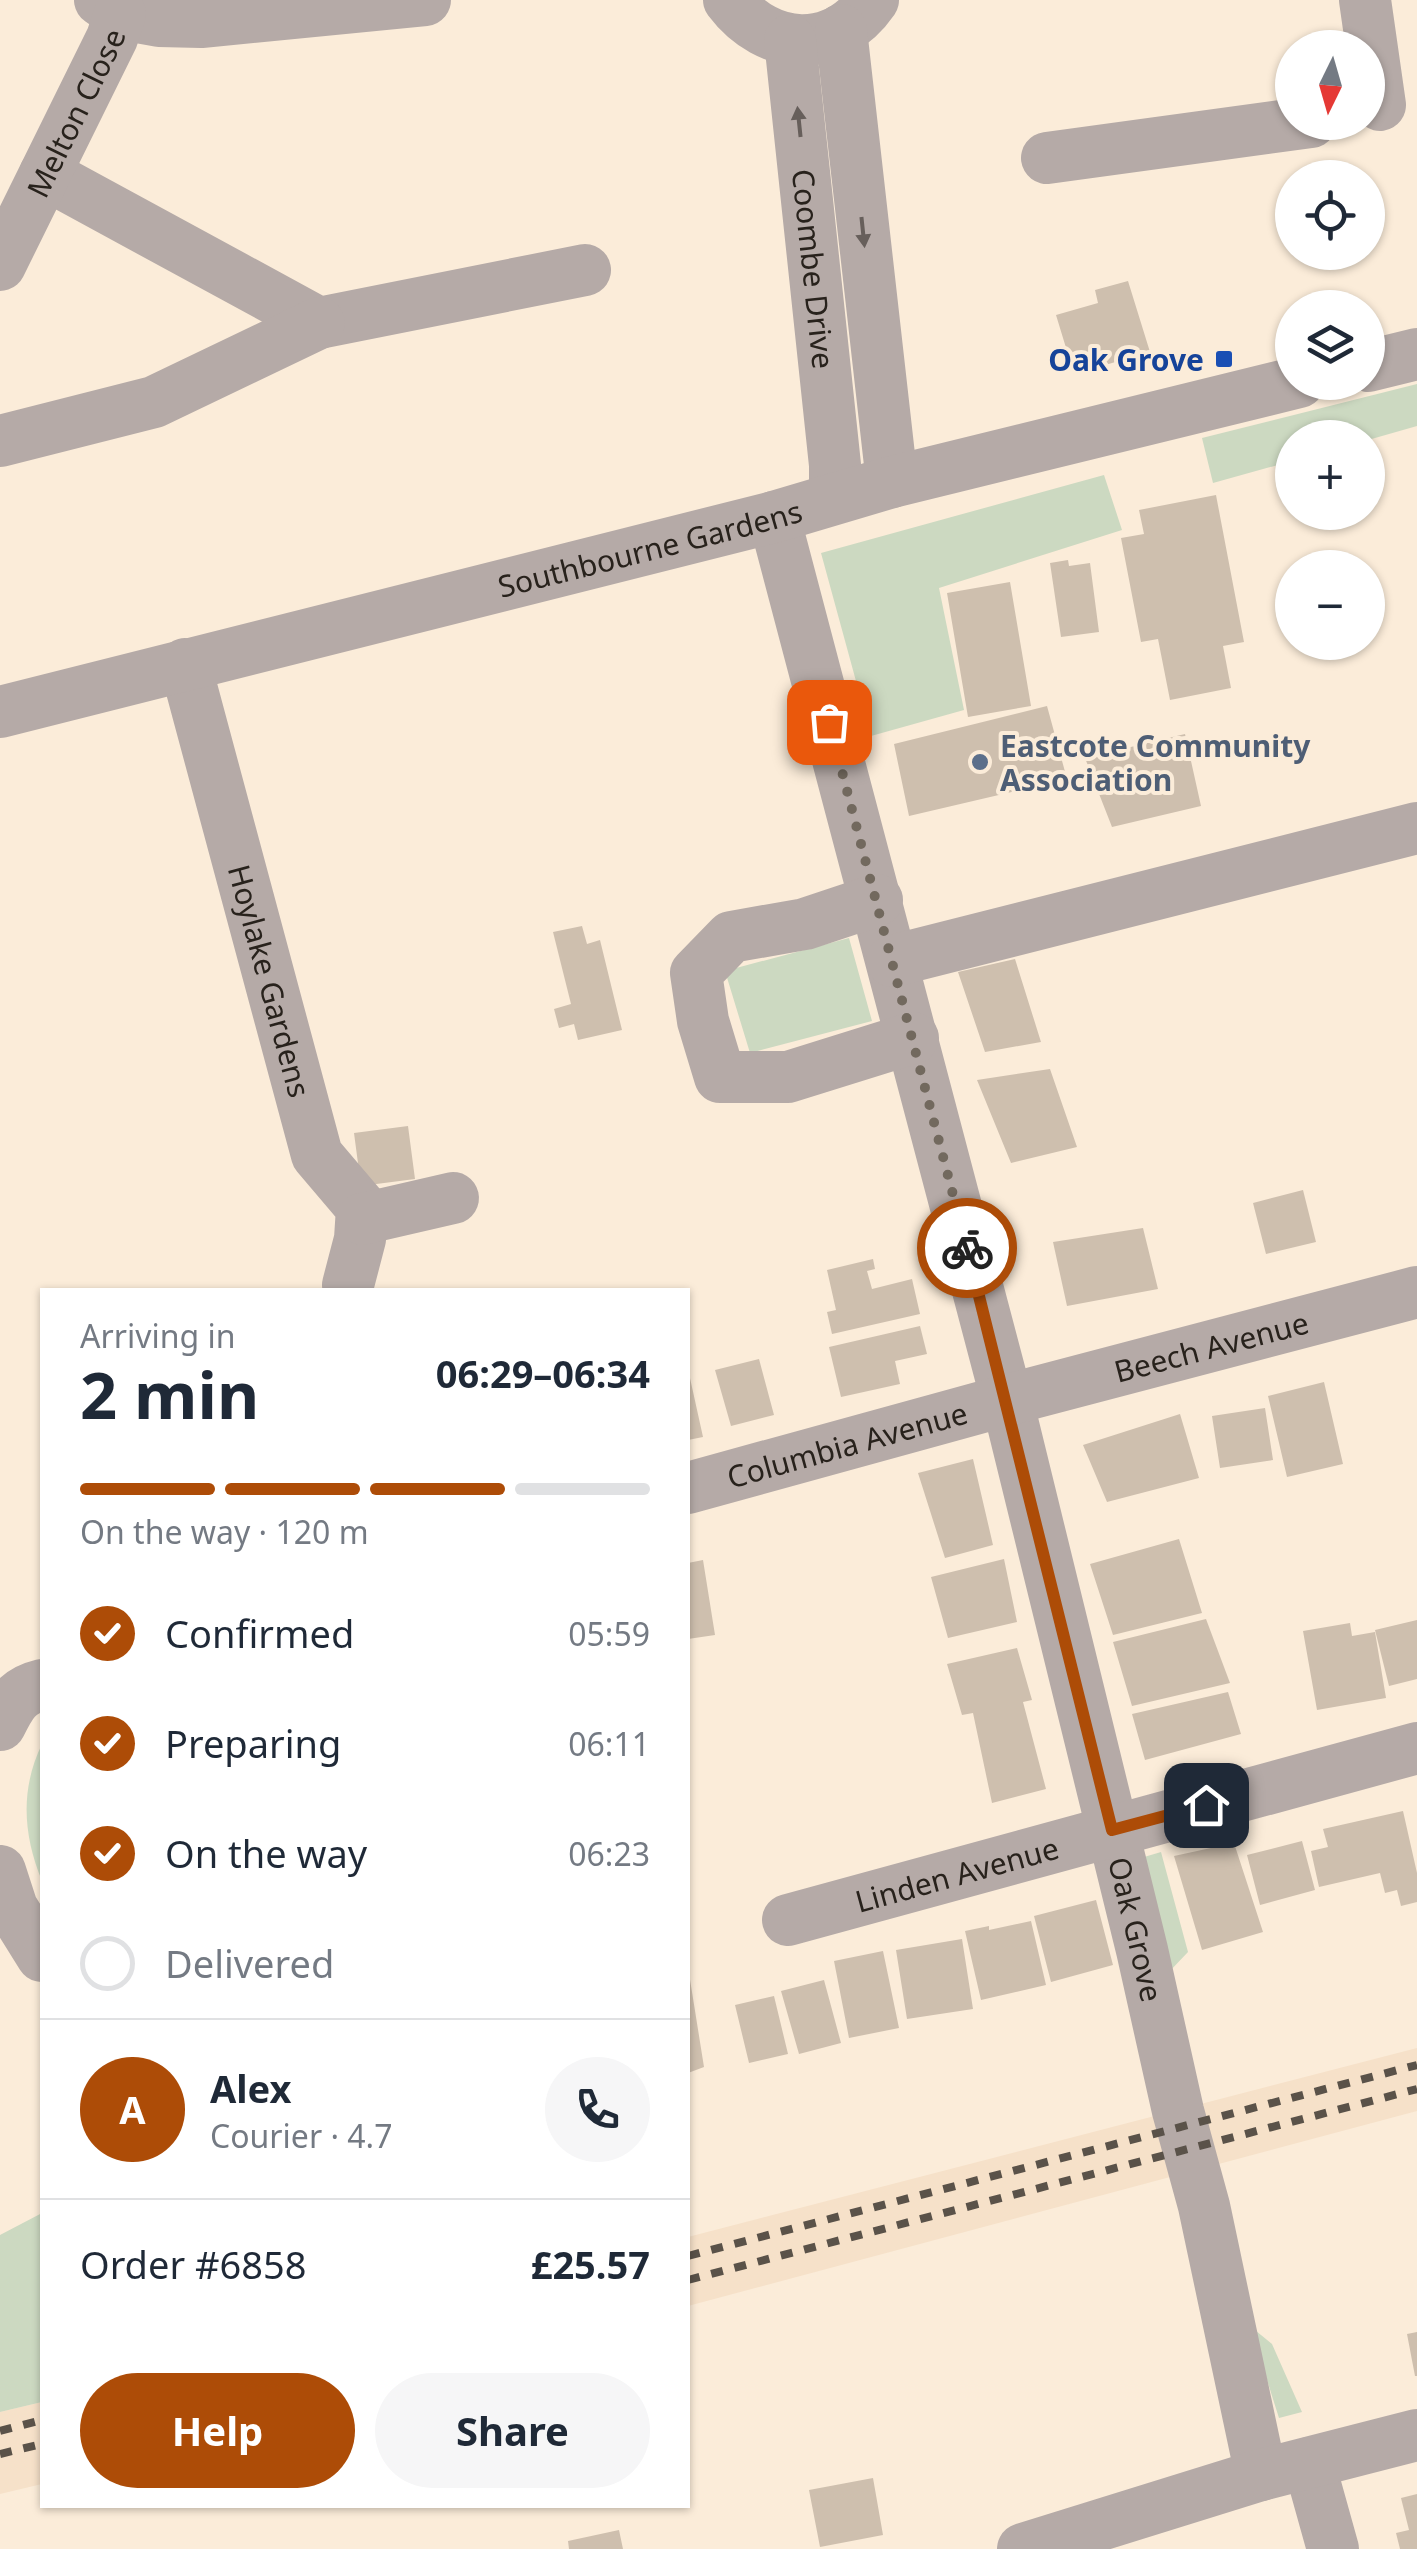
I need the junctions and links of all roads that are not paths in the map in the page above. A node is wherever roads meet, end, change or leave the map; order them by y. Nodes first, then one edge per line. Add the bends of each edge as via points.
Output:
1 (425, 0) edge
2 (729, 0) edge
3 (1365, 0) edge
4 (110, 7) edge
5 (256, 8) edge
6 (857, 15) edge
7 (790, 40) junction
8 (1388, 103) edge
9 (1275, 127) edge
10 (1048, 158) dead end
11 (45, 174) junction
12 (0, 265) edge
13 (585, 270) dead end
14 (319, 323) junction
15 (1417, 354) edge
16 (1385, 362) edge
17 (1275, 388) edge
18 (0, 441) edge
19 (892, 482) junction
20 (836, 498) junction
21 (774, 517) junction
22 (184, 664) junction
23 (0, 712) edge
24 (1417, 828) edge
25 (877, 900) junction
26 (892, 961) junction
27 (913, 1038) junction
28 (453, 1198) dead end
29 (362, 1219) junction
30 (348, 1285) dead end
31 (1417, 1292) edge
32 (1007, 1400) junction
33 (690, 1487) edge
34 (1417, 1748) edge
35 (1112, 1830) junction
36 (0, 1871) edge
37 (788, 1920) dead end
38 (40, 1953) edge
39 (1417, 2435) edge
40 (1286, 2469) junction
41 (1024, 2549) edge
42 (1333, 2549) edge

1 - 5 street
2 - 7 street via 742,18
3 - 8 street
4 - 5 street via 159,21 201,22
4 - 11 street, Melton Close via 112,38
6 - 7 street, Coombe Drive via 816,40
6 -> 19 street, Coombe Drive
20 -> 7 street, Coombe Drive
9 - 10 street
11 - 12 street, Melton Close
11 - 14 street
13 - 14 street
14 - 18 street via 154,402
15 - 16 street
17 - 19 street, Southbourne Gardens
19 - 20 street, Southbourne Gardens
20 - 21 street, Southbourne Gardens
21 - 22 street, Southbourne Gardens
21 - 25 street, Oak Grove
22 - 23 street, Southbourne Gardens
22 - 29 street, Hoylake Gardens via 317,1156 362,1208
24 - 26 street via 1172,910
25 - 26 street, Oak Grove
25 - 27 street via 805,924 731,937 696,974 703,1021 720,1077 788,1078
26 - 27 street, Oak Grove
27 - 32 street, Oak Grove
28 - 29 street
29 - 30 street
31 - 32 street, Beech Avenue
32 - 33 street, Columbia Avenue
32 - 35 street, Oak Grove
34 - 35 street, Linden Avenue
35 - 37 street, Linden Avenue
35 - 40 street, Oak Grove via 1178,2111
36 - 38 street via 12,1908
39 - 40 street
40 - 41 street
40 - 42 street, Oak Grove

